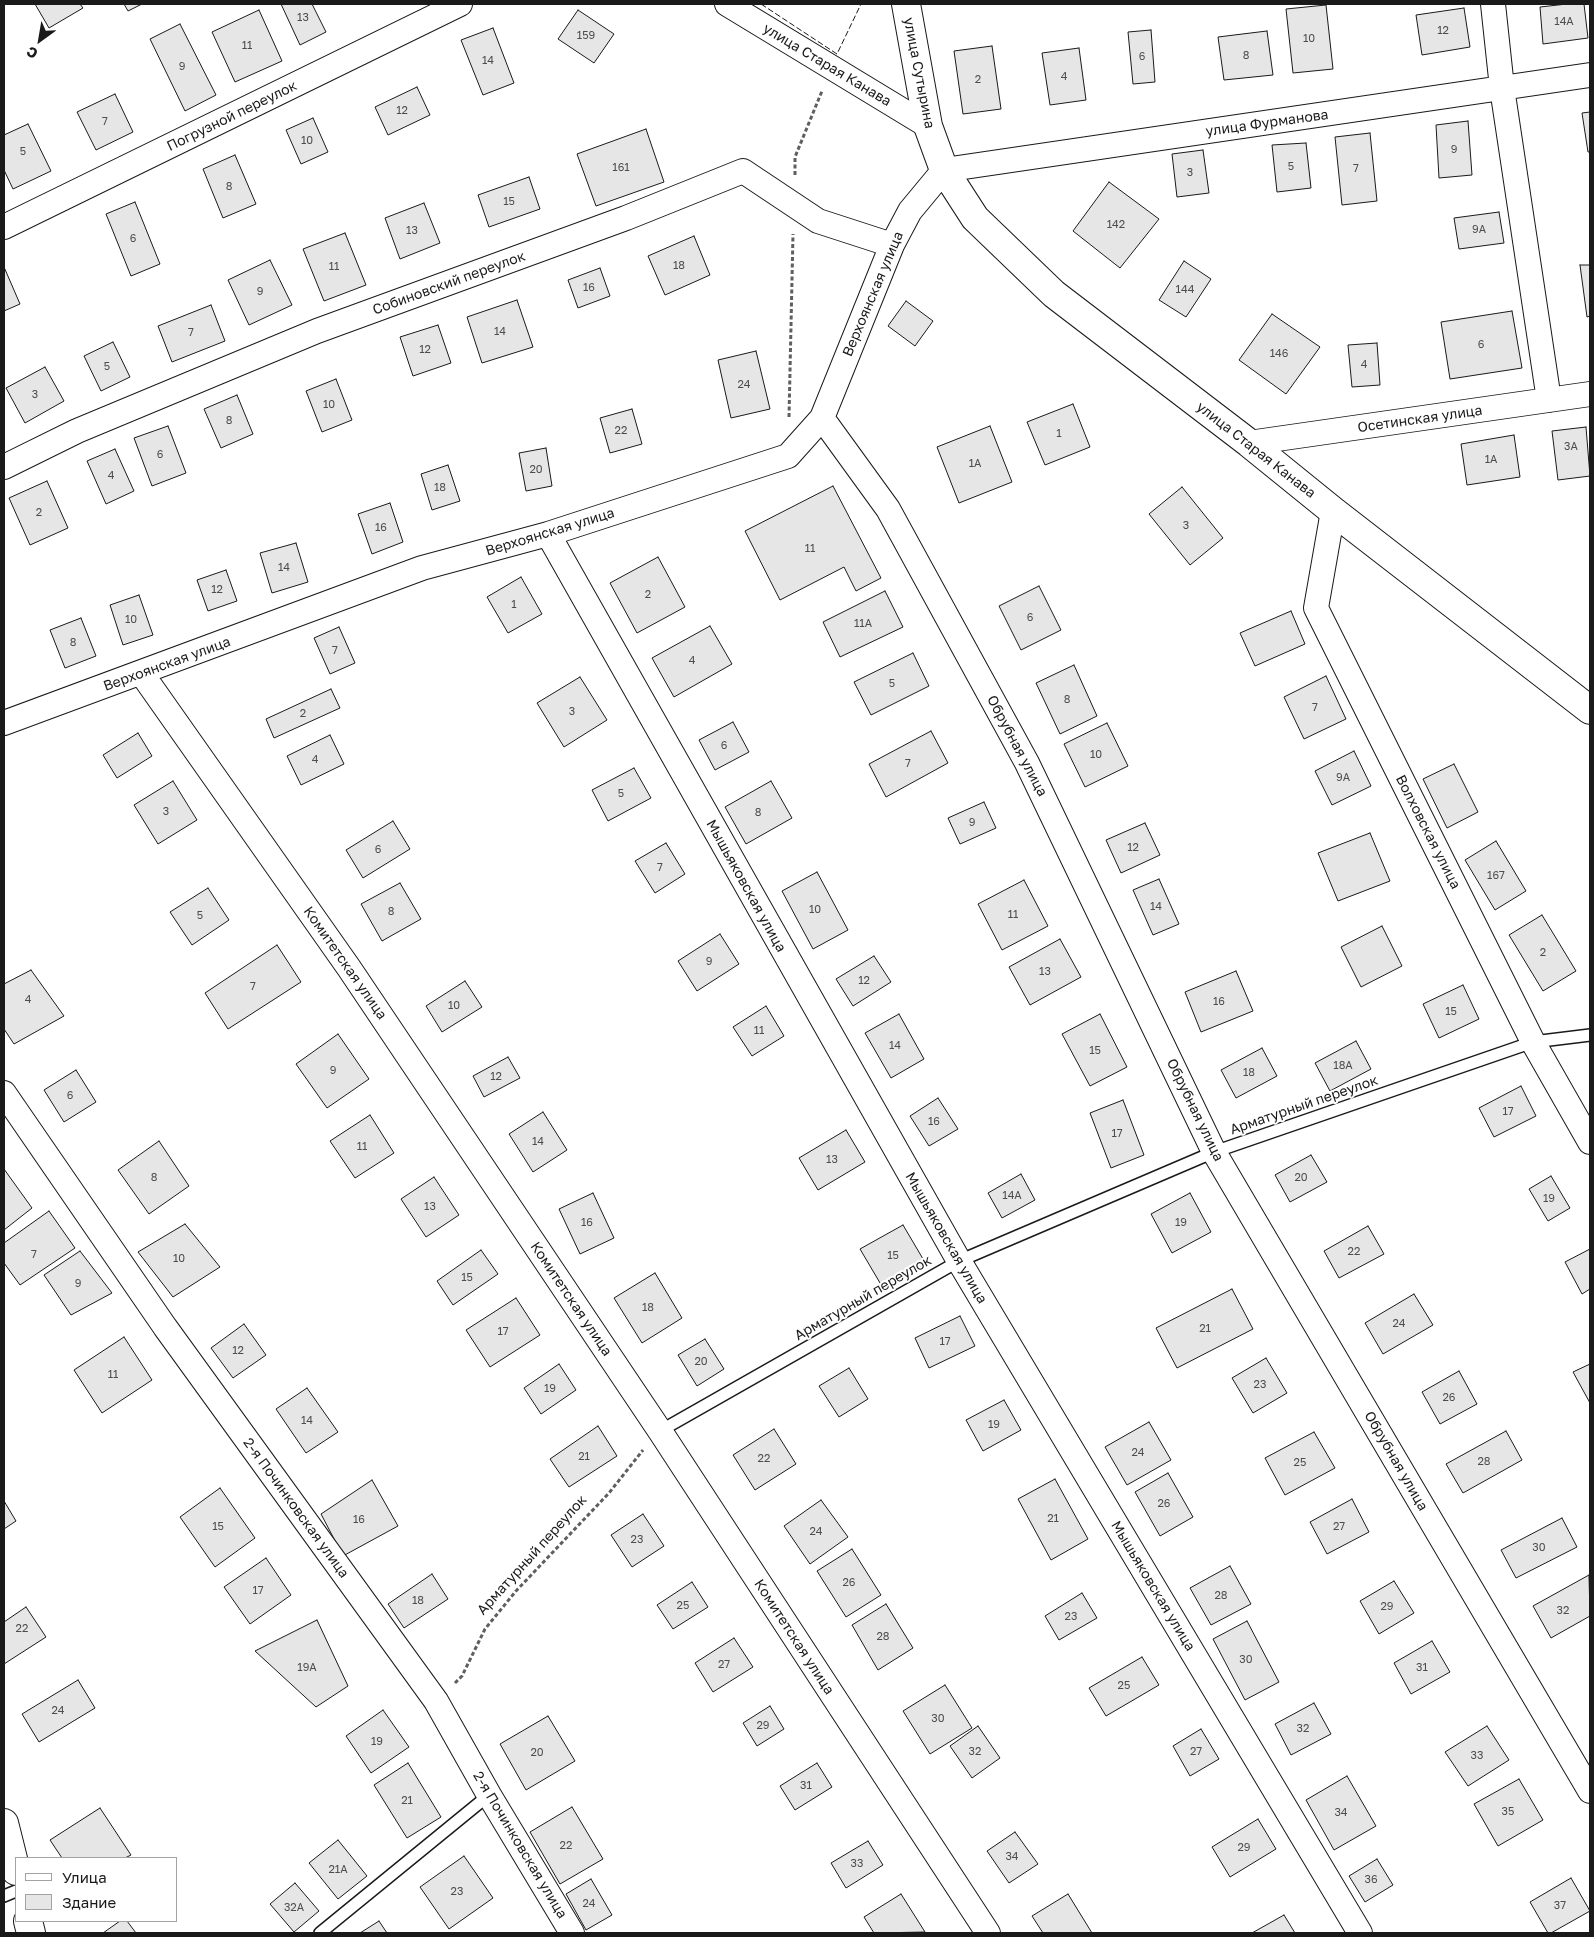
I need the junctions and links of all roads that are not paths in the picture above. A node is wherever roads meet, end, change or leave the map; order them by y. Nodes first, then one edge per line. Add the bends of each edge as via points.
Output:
1 (460, 4) edge
2 (727, 4) edge
3 (906, 4) edge
4 (1493, 4) edge
5 (1590, 75) edge
6 (1502, 88) junction
7 (928, 126) junction
8 (944, 170) junction
9 (4, 227) edge
10 (892, 245) junction
11 (1590, 394) edge
12 (1549, 400) junction
13 (822, 418) junction
14 (1249, 443) junction
15 (4, 467) edge
16 (1333, 511) junction
17 (548, 534) junction
18 (142, 674) junction
19 (1590, 709) edge
20 (4, 724) edge
21 (1590, 1035) edge
22 (1533, 1042) junction
23 (4, 1093) edge
24 (1590, 1142) edge
25 (1214, 1152) junction
26 (959, 1261) junction
27 (660, 1431) junction
28 (1590, 1791) edge
29 (489, 1795) junction
30 (4, 1823) edge
31 (15, 1867) edge
32 (320, 1933) edge
33 (572, 1933) edge
34 (988, 1933) edge
35 (1360, 1933) edge

1 - 9 street, Погрузной переулок
2 - 7 street, улица Старая Канава
3 - 7 street, улица Сутырина
4 - 6 street
5 - 6 street, улица Фурманова
6 - 8 street, улица Фурманова
6 - 12 street
7 - 8 street, улица Сутырина
8 - 10 street, Верхоянская улица via 910,211
8 - 14 street, улица Старая Канава via 975,218 1054,294
10 - 13 street, Верхоянская улица
10 - 15 street, Собиновский переулок via 818,221 743,171 626,218 316,331 77,431
11 - 12 street, Осетинская улица
12 - 14 street, Осетинская улица
13 - 17 street, Верхоянская улица via 788,456
13 - 25 street, Обрубная улица via 888,509 1027,763
14 - 16 street, улица Старая Канава
16 - 19 street, улица Старая Канава
16 - 22 street, Волховская улица via 1316,608
17 - 18 street, Верхоянская улица via 422,568
17 - 26 street, Мышьяковская улица
18 - 20 street, Верхоянская улица
18 - 27 street, Комитетская улица via 349,968
21 - 22 lane, Арматурный переулок
22 - 24 street, Волховская улица
22 - 25 lane, Арматурный переулок
23 - 29 street, 2-я Починковская улица via 164,1327 436,1701
25 - 26 lane, Арматурный переулок
25 - 28 street, Обрубная улица
26 - 27 lane, Арматурный переулок
26 - 35 street, Мышьяковская улица
27 - 34 street, Комитетская улица
29 - 32 lane
29 - 33 street, 2-я Починковская улица
30 - 31 street

